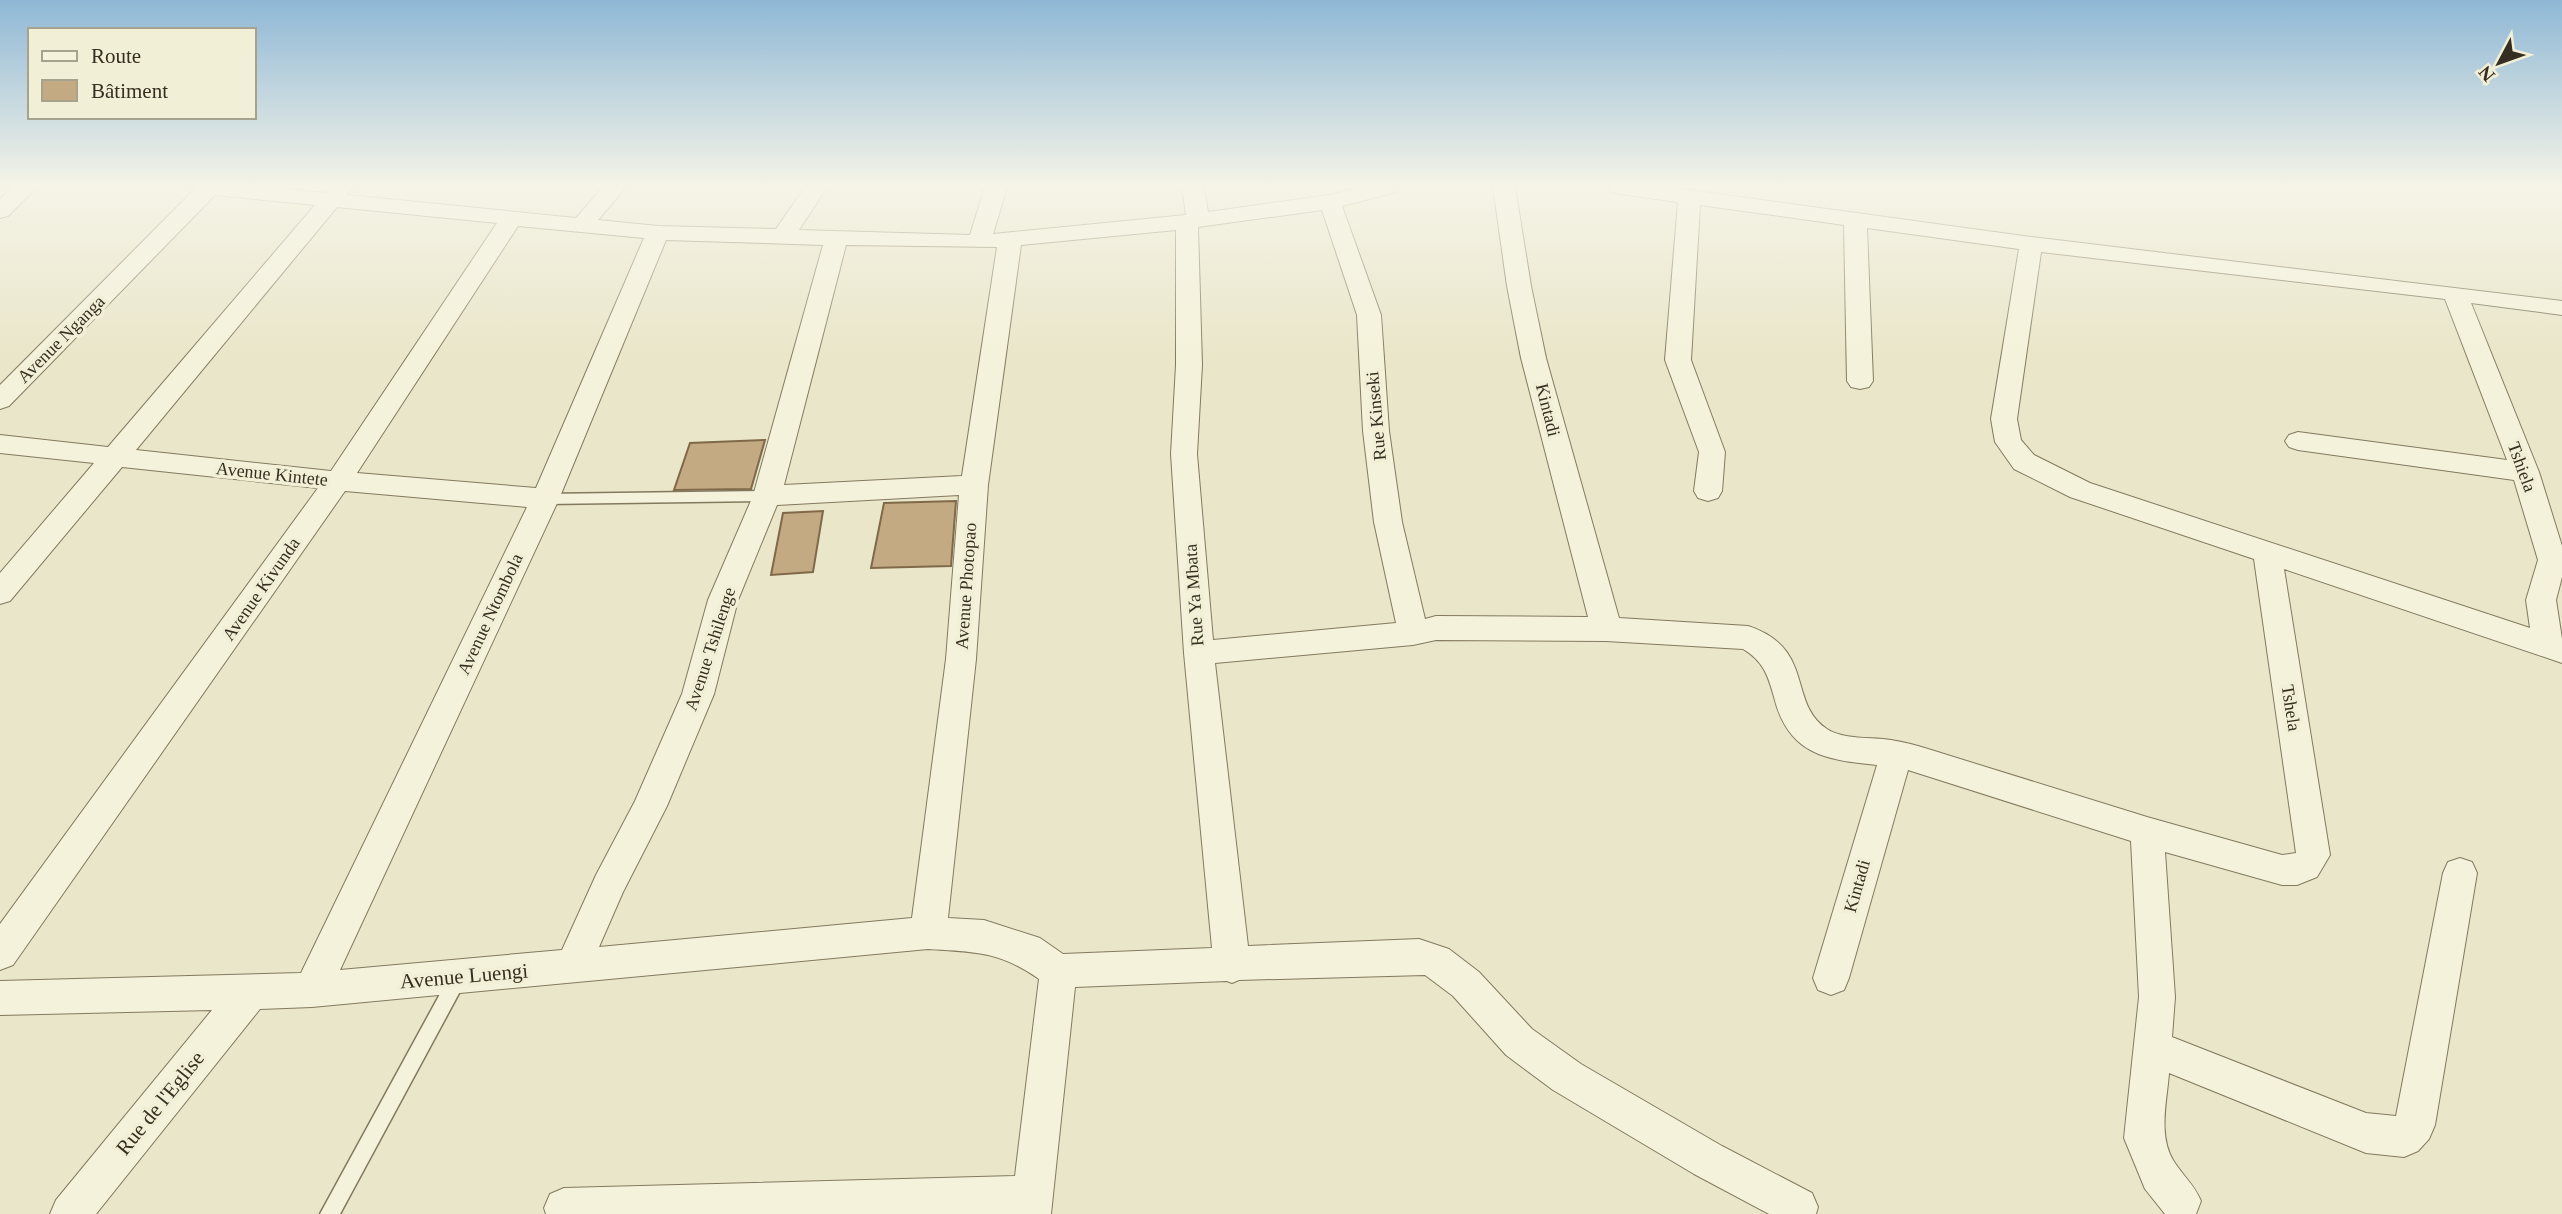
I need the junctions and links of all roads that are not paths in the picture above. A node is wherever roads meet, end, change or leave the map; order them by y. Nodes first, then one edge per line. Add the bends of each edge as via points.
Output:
1 (152, 244) edge
2 (295, 244) edge
3 (495, 244) edge
4 (653, 244) edge
5 (835, 244) edge
6 (1009, 244) edge
7 (1192, 244) edge
8 (1344, 244) edge
9 (1513, 244) edge
10 (1686, 244) edge
11 (1856, 244) edge
12 (2031, 244) joint
13 (2455, 293) junction
14 (2562, 308) edge
15 (1860, 381) dead end
16 (0, 400) edge
17 (2298, 441) dead end
18 (0, 444) edge
19 (115, 458) junction
20 (2525, 472) junction
21 (338, 481) junction
22 (974, 485) junction
23 (1708, 491) dead end
24 (767, 496) junction
25 (545, 499) junction
26 (2267, 552) junction
27 (0, 593) edge
28 (1606, 629) junction
29 (1413, 633) junction
30 (2554, 649) edge
31 (1199, 653) junction
32 (1895, 754) junction
33 (2147, 832) junction
34 (2460, 873) dead end
35 (928, 933) junction
36 (0, 953) edge
37 (573, 966) junction
38 (1232, 966) junction
39 (1058, 971) junction
40 (458, 976) junction
41 (1831, 978) dead end
42 (312, 990) junction
43 (250, 992) junction
44 (0, 998) edge
45 (2154, 1048) junction
46 (2181, 1201) dead end
47 (1031, 1205) edge
48 (1798, 1207) dead end
49 (564, 1208) dead end
50 (70, 1214) edge
51 (330, 1214) edge

1 - 16 street, Avenue Nganga
2 - 19 street
3 - 21 street, Avenue Kivunda
4 - 25 street, Avenue Ntombola
5 - 24 street, Avenue Tshilenge
6 - 22 street, Avenue Photopao
7 - 31 street, Rue Ya Mbata via 1184,454
8 - 29 street, Rue Kinseki via 1369,315 1376,431 1388,522
9 - 28 street, Kintadi via 1525,320
10 - 23 street via 1678,360 1712,452
11 - 15 street
12 - 13 street
12 - 26 street via 2004,419 2008,442 2024,462 2080,490
13 - 14 street
13 - 20 street, Tshiela
17 - 20 street
18 - 19 street, Avenue Kintete
19 - 21 street, Avenue Kintete
19 - 27 street
20 - 30 street, Tshiela via 2552,560 2540,600
21 - 25 street, Avenue Kintete
21 - 36 street, Avenue Kivunda
22 - 24 street
22 - 35 street, Avenue Photopao via 961,659
24 - 25 lane
24 - 37 street, Avenue Tshilenge via 723,600 698,694
25 - 42 street, Avenue Ntombola
26 - 30 street
26 - 33 street, Tshela via 2313,855 2298,871 2282,870
28 - 29 street via 1436,628
28 - 32 street via 1748,638 1778,659 1796,715 1812,736 1825,743
29 - 31 street
31 - 38 street, Rue Ya Mbata
32 - 33 street via 1973,774
32 - 41 street, Kintadi
33 - 45 street via 2155,948
34 - 45 street via 2415,1125 2404,1137 2366,1133
35 - 37 street, Avenue Luengi
35 - 39 street, Avenue Luengi via 984,936 1027,950
37 - 40 street, Avenue Luengi
38 - 39 street
38 - 48 street via 1392,956 1436,961 1466,984 1519,1042 1567,1077
39 - 47 street
40 - 42 street, Avenue Luengi
40 - 51 lane
42 - 43 street, Avenue Luengi
43 - 44 street, Avenue Luengi
43 - 50 street, Rue de l'Eglise
45 - 46 street via 2144,1138 2159,1175
47 - 49 street

